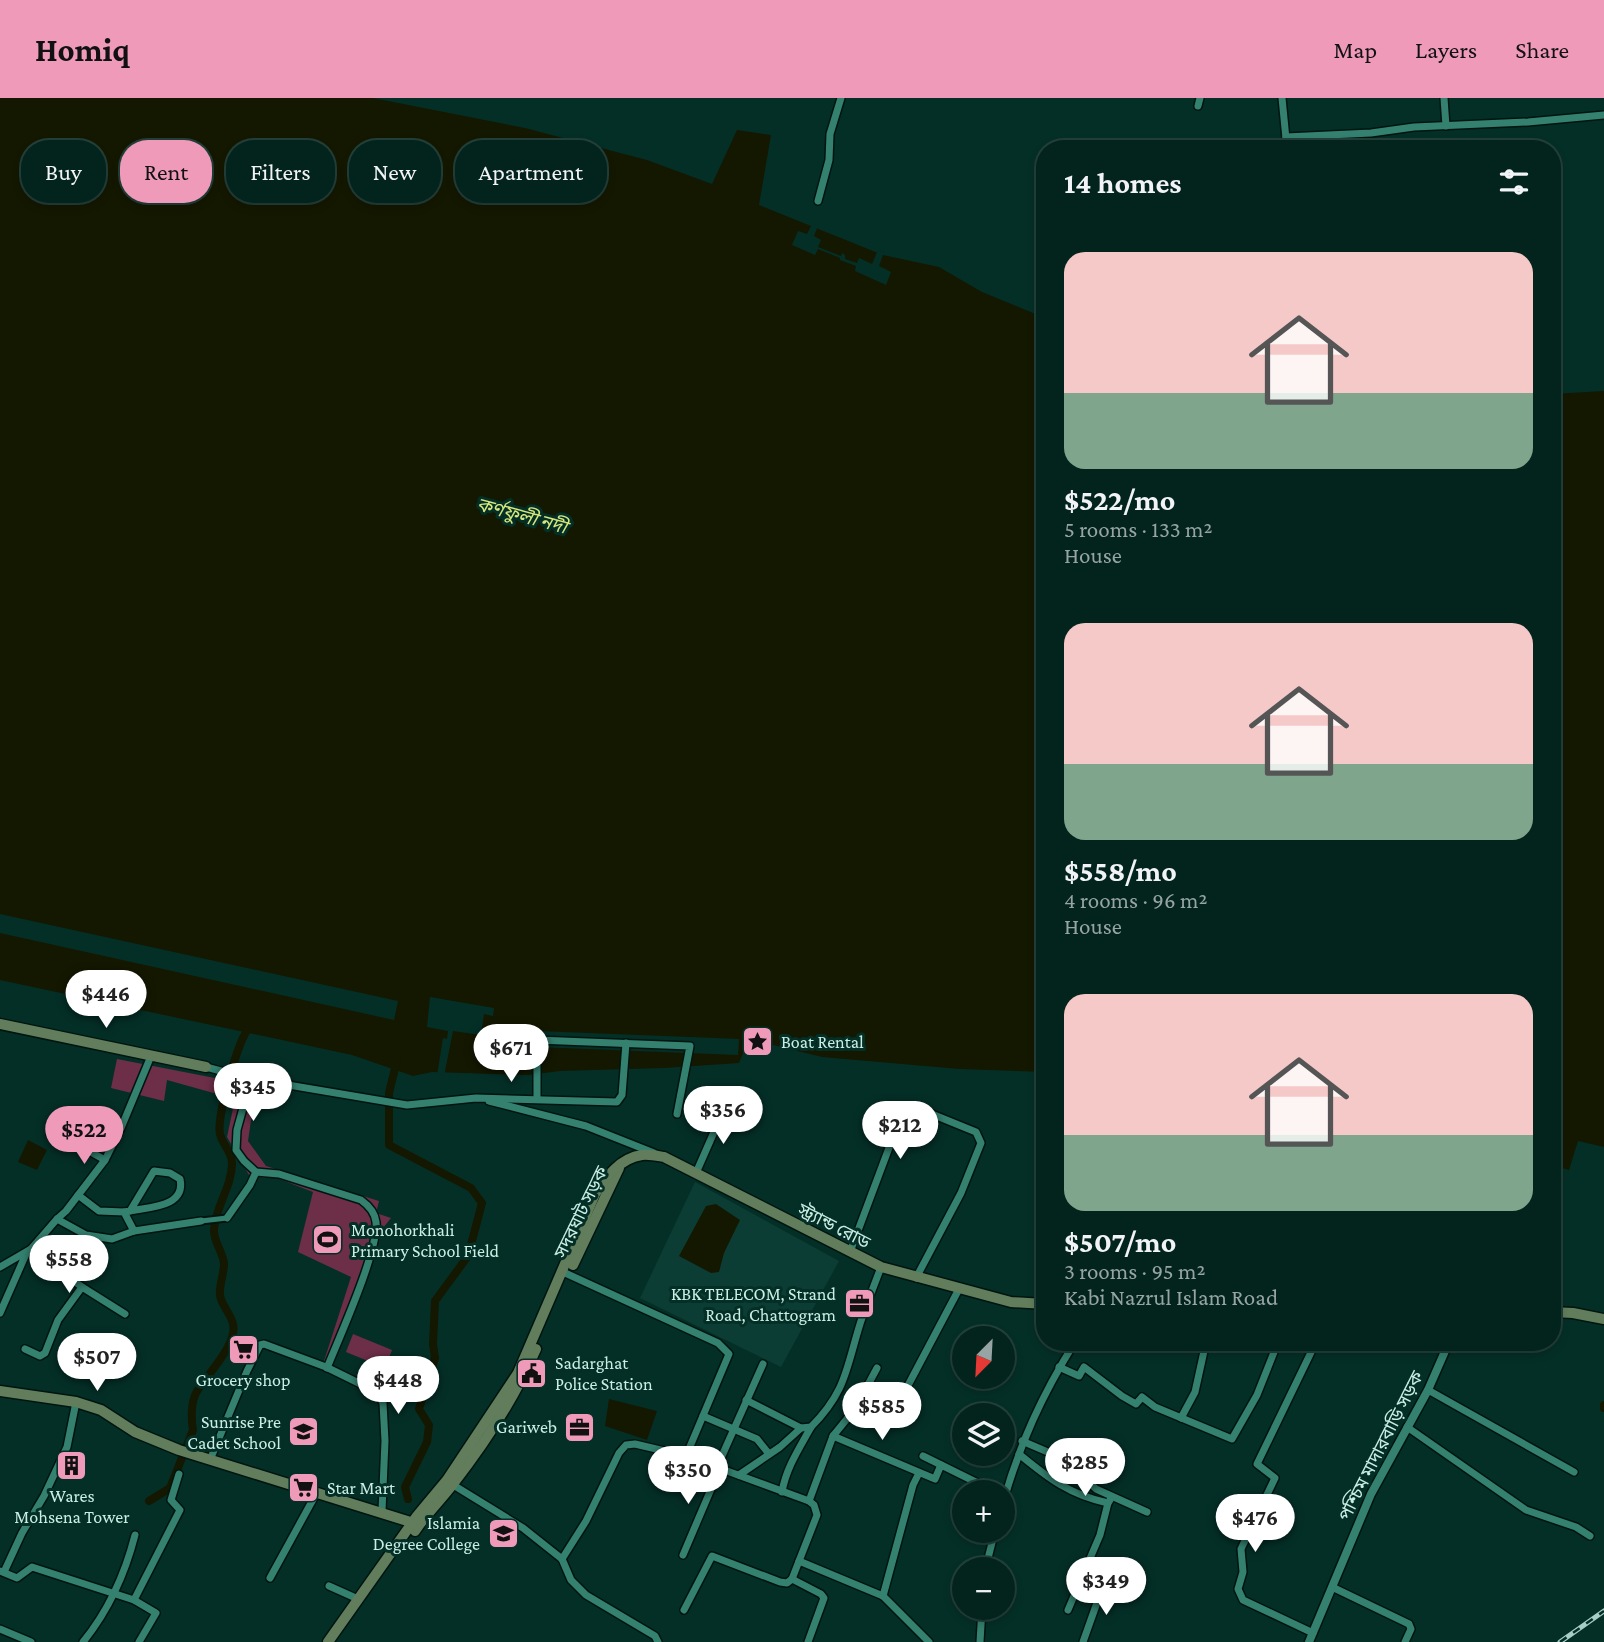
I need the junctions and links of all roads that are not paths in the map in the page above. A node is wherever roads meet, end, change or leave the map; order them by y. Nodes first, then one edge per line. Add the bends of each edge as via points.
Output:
1 (841, 98) edge
2 (1282, 98) edge
3 (1444, 98) edge
4 (1604, 114) edge
5 (1446, 126) junction
6 (1286, 137) junction
7 (1286, 140) edge
8 (818, 201) dead end
9 (0, 1024) edge
10 (626, 1042) junction
11 (151, 1056) junction
12 (206, 1067) joint
13 (249, 1078) junction
14 (476, 1098) junction
15 (537, 1098) junction
16 (725, 1107) dead end
17 (677, 1114) dead end
18 (50, 1134) dead end
19 (664, 1157) junction
20 (105, 1160) junction
21 (256, 1172) junction
22 (696, 1173) junction
23 (78, 1195) junction
24 (127, 1212) junction
25 (57, 1219) junction
26 (226, 1219) joint
27 (201, 1220) joint
28 (134, 1231) junction
29 (29, 1251) junction
30 (850, 1252) junction
31 (0, 1267) edge
32 (881, 1267) junction
33 (566, 1274) junction
34 (916, 1278) junction
35 (82, 1287) junction
36 (959, 1289) junction
37 (1036, 1303) edge
38 (1561, 1312) edge
39 (0, 1313) edge
40 (125, 1314) dead end
41 (1604, 1319) edge
42 (25, 1349) dead end
43 (1069, 1351) edge
44 (1204, 1351) edge
45 (1274, 1351) edge
46 (1312, 1351) edge
47 (1445, 1351) edge
48 (763, 1364) dead end
49 (1059, 1367) junction
50 (327, 1368) junction
51 (877, 1368) dead end
52 (1428, 1390) junction
53 (0, 1391) edge
54 (904, 1393) dead end
55 (746, 1400) junction
56 (76, 1402) junction
57 (703, 1416) junction
58 (1181, 1418) junction
59 (811, 1427) junction
60 (1407, 1427) junction
61 (734, 1428) junction
62 (800, 1428) junction
63 (834, 1436) junction
64 (1022, 1441) junction
65 (769, 1454) junction
66 (1018, 1454) junction
67 (686, 1455) junction
68 (923, 1456) dead end
69 (210, 1460) junction
70 (942, 1465) junction
71 (718, 1468) junction
72 (1574, 1472) dead end
73 (919, 1473) junction
74 (179, 1474) dead end
75 (739, 1475) junction
76 (970, 1480) edge
77 (1008, 1480) edge
78 (450, 1482) junction
79 (782, 1492) junction
80 (316, 1494) junction
81 (1110, 1500) junction
82 (809, 1501) junction
83 (382, 1511) junction
84 (1147, 1512) dead end
85 (416, 1523) junction
86 (135, 1535) dead end
87 (1590, 1536) dead end
88 (683, 1555) dead end
89 (562, 1559) junction
90 (799, 1561) junction
91 (2, 1572) edge
92 (270, 1578) dead end
93 (792, 1579) junction
94 (1104, 1583) dead end
95 (329, 1586) dead end
96 (1332, 1587) junction
97 (115, 1593) junction
98 (883, 1596) junction
99 (358, 1599) junction
100 (134, 1600) junction
101 (684, 1610) dead end
102 (1068, 1610) dead end
103 (981, 1620) edge
104 (0, 1629) edge
105 (1311, 1638) edge
106 (30, 1642) edge
107 (83, 1642) edge
108 (139, 1642) edge
109 (328, 1642) edge
110 (334, 1642) edge
111 (658, 1642) edge
112 (808, 1642) edge
113 (929, 1642) edge
114 (980, 1642) edge
115 (1083, 1642) edge
116 (1405, 1642) edge

1 - 8 street
2 - 6 street
3 - 5 street
4 - 5 street
5 - 6 street
6 - 7 street
9 - 11 main road
10 - 15 street via 622,1095 617,1101
10 - 15 street via 537,1040
10 - 17 street via 690,1046
11 - 12 main road
11 - 20 street
12 - 13 street
13 - 14 street via 407,1105
13 - 21 street via 236,1150
14 - 15 street
14 - 19 street via 586,1126
16 - 22 street
18 - 20 street
19 - 22 main road, স্ট্র্যান্ড রোড
19 - 33 main road, সদরঘাট সড়ক via 642,1155 605,1177
20 - 23 street
21 - 26 street
21 - 50 street via 279,1174 360,1200 376,1219 369,1259
22 - 30 main road, স্ট্র্যান্ড রোড
23 - 24 street via 99,1211
23 - 25 street
24 - 24 street via 170,1203 179,1194 180,1179 155,1171
24 - 28 street
25 - 28 street via 86,1236 112,1239
25 - 29 street
26 - 27 street
27 - 28 street
29 - 31 street
29 - 35 street
29 - 39 street
30 - 32 main road, স্ট্র্যান্ড রোড
30 - 34 street via 902,1113 912,1106 936,1115 976,1132 981,1143 961,1193
32 - 34 main road, স্ট্র্যান্ড রোড
32 - 59 street via 836,1400
33 - 57 street via 725,1349 729,1354
33 - 78 main road, সদরঘাট সড়ক via 518,1373
34 - 36 main road, স্ট্র্যান্ড রোড
35 - 40 street
35 - 42 street via 58,1321 45,1353 40,1356
36 - 37 main road, স্ট্র্যান্ড রোড
36 - 54 street
38 - 41 main road
43 - 49 street
44 - 58 street via 1195,1392
45 - 58 street via 1232,1439
46 - 105 street via 1257,1464 1275,1478 1241,1549 1243,1572 1238,1589 1243,1600
47 - 52 street, পশ্চিম মাদারবাড়ি সড়ক
48 - 55 street
49 - 58 street via 1079,1376 1085,1367 1129,1400 1137,1404 1142,1397
49 - 64 street
50 - 69 street via 262,1344
50 - 83 street via 377,1392 383,1403
51 - 63 street
52 - 60 street, পশ্চিম মাদারবাড়ি সড়ক
52 - 72 street
53 - 56 main road
55 - 61 street
55 - 62 street
56 - 69 main road via 101,1410 135,1432
56 - 91 street via 67,1447
57 - 61 street
57 - 67 street
59 - 62 street
59 - 79 street
60 - 87 street via 1526,1510
60 - 96 street, পশ্চিম মাদারবাড়ি সড়ক via 1371,1494
61 - 65 street via 757,1439
61 - 71 street
62 - 65 street
63 - 73 street
63 - 82 street
64 - 66 street
64 - 81 street via 1064,1459
65 - 75 street
66 - 77 street
66 - 81 street via 1080,1497
67 - 71 street
67 - 89 street via 625,1445
68 - 70 street
69 - 80 main road
70 - 73 street via 936,1479
70 - 76 street
71 - 75 street
71 - 88 street
73 - 98 street
74 - 100 street via 172,1502 180,1510
75 - 79 street
78 - 85 main road, সদরঘাট সড়ক
78 - 89 street
79 - 82 street
80 - 83 main road
80 - 92 street
81 - 84 street
81 - 102 street
82 - 90 street via 817,1515
83 - 85 main road
85 - 99 main road, সদরঘাট সড়ক
85 - 110 main road, সদরঘাট সড়ক
86 - 97 street
89 - 111 street via 571,1580 586,1595
90 - 93 street
90 - 98 street
91 - 97 street via 17,1578 32,1567
93 - 101 street via 780,1582 712,1556
93 - 112 street via 824,1598
94 - 115 street
95 - 99 street
96 - 105 street, পশ্চিম মাদারবাড়ি সড়ক
96 - 116 street via 1409,1624
97 - 100 street
97 - 107 street
98 - 113 street
99 - 109 main road, সদরঘাট সড়ক
100 - 108 street via 156,1613
103 - 114 street
104 - 106 street

